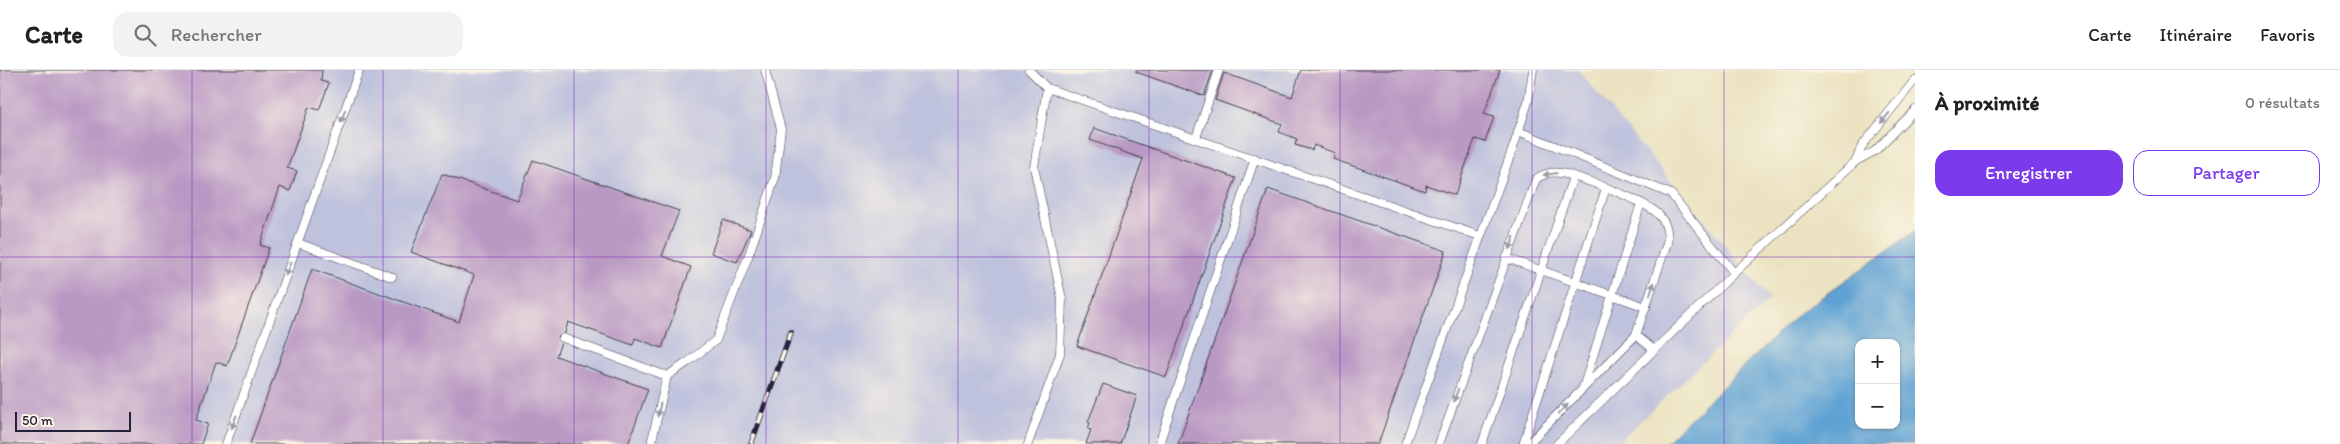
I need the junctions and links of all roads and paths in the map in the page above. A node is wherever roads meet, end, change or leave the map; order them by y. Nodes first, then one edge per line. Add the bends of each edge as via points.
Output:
1 (359, 70) edge
2 (765, 70) edge
3 (1029, 70) edge
4 (1219, 70) edge
5 (1533, 70) edge
6 (1915, 80) edge
7 (1047, 88) junction
8 (1915, 110) edge
9 (1518, 131) junction
10 (1196, 138) junction
11 (1255, 158) junction
12 (1856, 161) junction
13 (1573, 177) junction
14 (1606, 188) junction
15 (1641, 203) junction
16 (1480, 236) junction
17 (298, 243) junction
18 (1506, 258) junction
19 (1541, 270) junction
20 (1734, 272) junction
21 (392, 277) dead end
22 (1574, 282) junction
23 (1611, 294) junction
24 (1646, 307) junction
25 (1636, 335) junction
26 (563, 338) dead end
27 (1654, 350) junction
28 (667, 376) junction
29 (1582, 390) junction
30 (1405, 443) edge
31 (226, 444) edge
32 (651, 444) edge
33 (1028, 444) edge
34 (1159, 444) edge
35 (1439, 444) edge
36 (1482, 444) edge
37 (1523, 444) edge
38 (1528, 444) edge
39 (1557, 444) edge

1 -> 17 lane
2 - 28 lane via 781,129 775,178 716,340
3 - 7 lane
4 - 10 lane
5 - 9 lane via 1528,102
6 -> 12 lane via 1862,146
7 - 10 lane
7 - 33 lane via 1034,168 1062,299 1060,354
8 - 12 lane via 1875,151
9 - 16 lane
9 - 20 lane via 1671,194
10 - 11 lane
11 - 16 lane
11 - 34 lane
12 - 20 lane
13 - 14 lane
13 -> 18 lane via 1559,172 1543,174 1536,179
13 - 19 lane
14 - 15 lane
14 - 22 lane
15 - 23 lane
24 -> 15 lane via 1668,234 1659,214
16 - 30 lane
17 - 21 lane
17 -> 31 lane
18 - 19 lane
18 -> 35 lane
19 - 22 lane
19 - 36 lane
20 - 27 lane
22 - 23 lane
22 - 37 lane
23 - 24 lane
23 - 29 lane
24 - 25 lane
25 - 27 lane
25 - 29 lane
26 - 28 lane
27 - 39 lane
28 -> 32 lane
38 -> 29 lane

